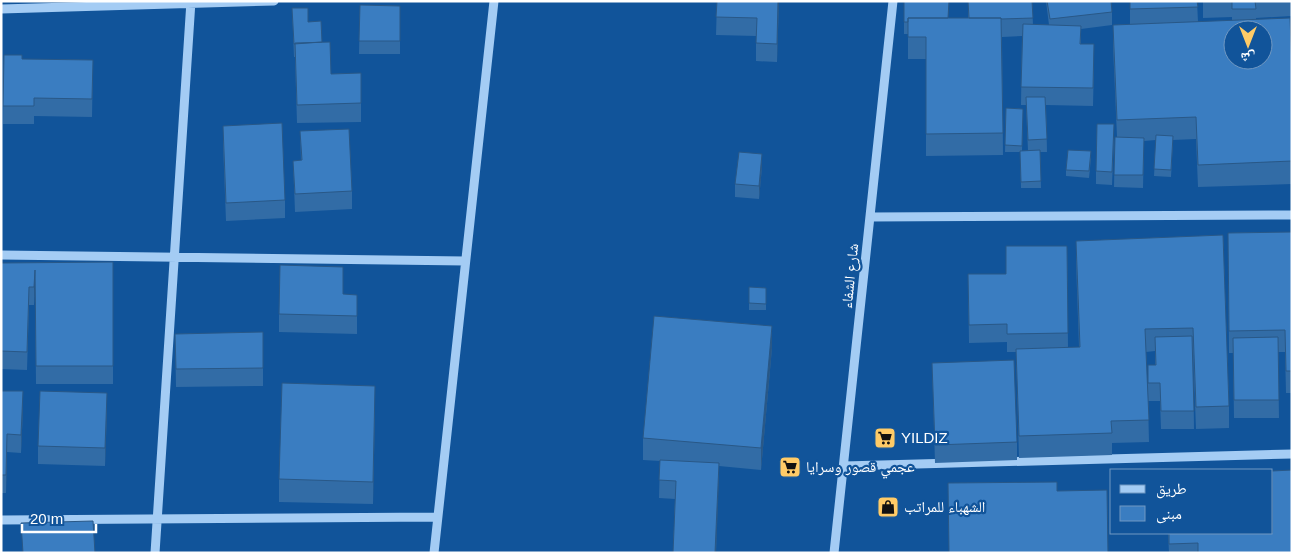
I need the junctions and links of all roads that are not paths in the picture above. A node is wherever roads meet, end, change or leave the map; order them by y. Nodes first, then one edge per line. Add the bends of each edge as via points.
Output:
1 (274, 1) edge
2 (494, 1) edge
3 (893, 1) edge
4 (191, 2) edge
5 (1, 9) edge
6 (1292, 215) edge
7 (870, 217) junction
8 (1, 255) edge
9 (175, 258) junction
10 (465, 261) junction
11 (1292, 454) edge
12 (844, 466) junction
13 (437, 517) junction
14 (157, 519) junction
15 (1, 520) edge
16 (156, 553) edge
17 (434, 553) edge
18 (834, 553) edge

1 - 4 street
2 - 10 street
3 - 7 street, شارع الشفاء
4 - 5 street
4 - 9 street
6 - 7 street
7 - 12 street, شارع الشفاء
8 - 9 street
9 - 10 street
9 - 14 street
10 - 13 street
11 - 12 street
12 - 18 street, شارع الشفاء
13 - 14 street
13 - 17 street
14 - 15 street
14 - 16 street

